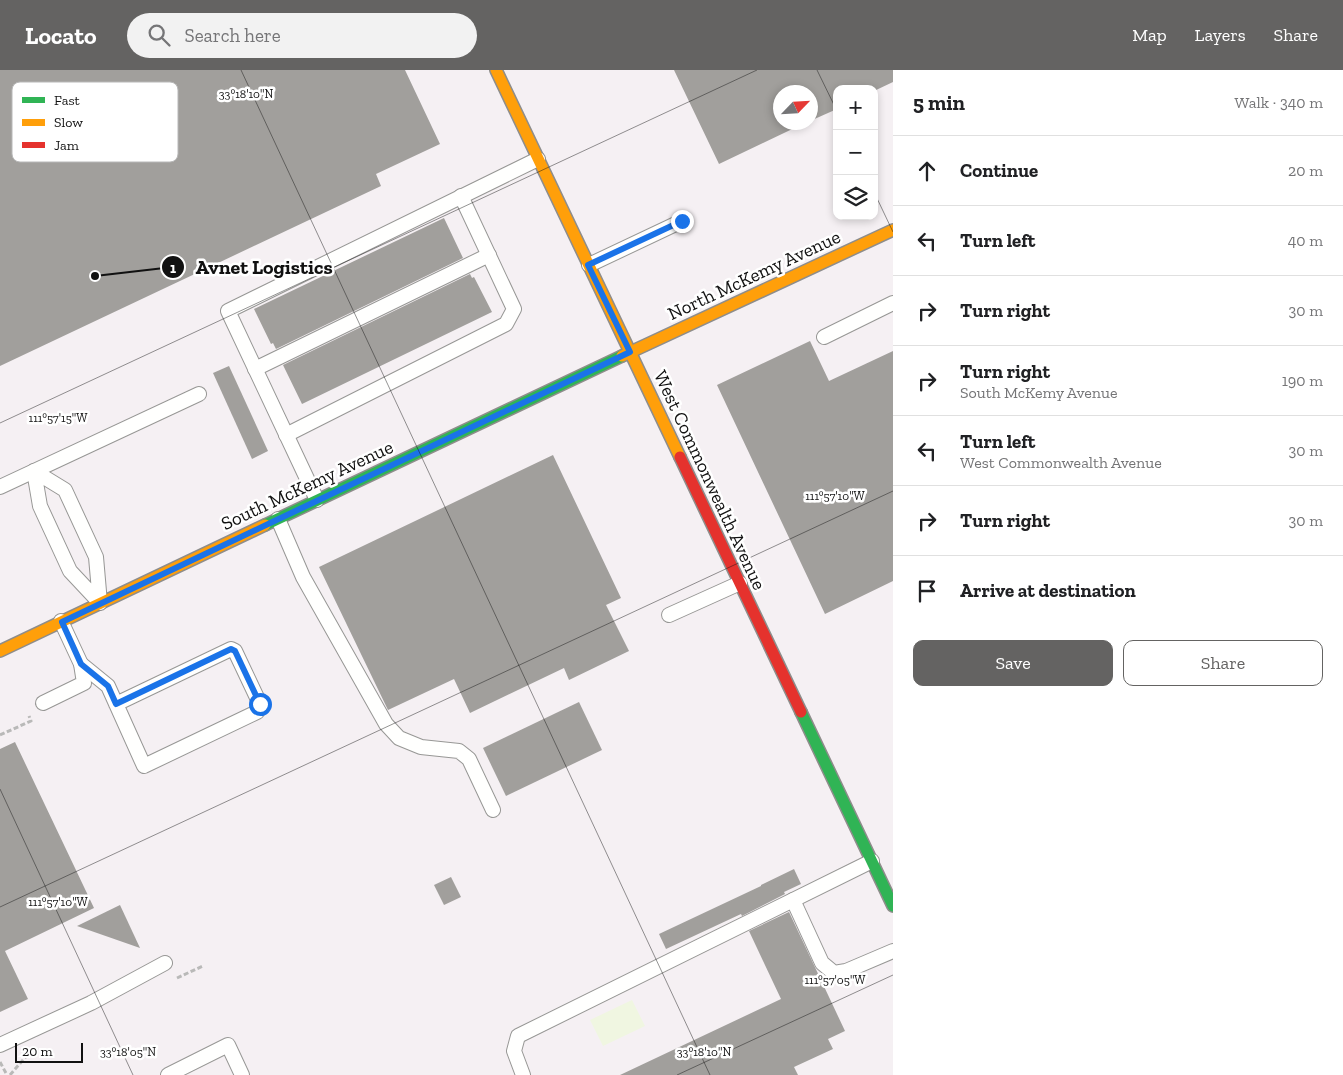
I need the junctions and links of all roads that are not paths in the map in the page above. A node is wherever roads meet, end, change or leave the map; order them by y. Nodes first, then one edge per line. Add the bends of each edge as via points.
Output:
1 (496, 70) edge
2 (538, 159) junction
3 (461, 196) junction
4 (682, 221) dead end
5 (893, 230) edge
6 (488, 255) junction
7 (588, 265) junction
8 (893, 303) edge
9 (824, 337) dead end
10 (630, 352) junction
11 (255, 369) junction
12 (199, 394) dead end
13 (286, 435) junction
14 (34, 471) junction
15 (0, 487) edge
16 (317, 500) junction
17 (278, 519) junction
18 (740, 583) junction
19 (100, 603) junction
20 (669, 616) dead end
21 (62, 622) junction
22 (0, 651) edge
23 (81, 664) junction
24 (42, 703) dead end
25 (116, 704) junction
26 (493, 810) dead end
27 (872, 861) junction
28 (890, 891) edge
29 (793, 900) junction
30 (893, 906) edge
31 (893, 951) edge
32 (164, 963) dead end
33 (0, 1045) edge
34 (168, 1075) edge
35 (242, 1075) edge
36 (523, 1075) edge

1 - 2 street, West Commonwealth Avenue
2 - 3 lane
2 - 7 street, West Commonwealth Avenue
3 - 6 lane
3 - 11 lane via 228,311
4 - 7 lane
5 - 10 street, North McKemy Avenue
6 - 11 lane
6 - 13 lane via 514,309 506,324
7 - 10 street, West Commonwealth Avenue
8 - 9 lane
10 - 16 street, South McKemy Avenue
10 - 18 street, West Commonwealth Avenue
11 - 13 lane
12 - 14 lane
13 - 16 lane
14 - 15 lane
14 - 19 lane via 40,506 70,571
14 - 19 lane via 65,490 96,558
16 - 17 street, South McKemy Avenue
17 - 19 street, South McKemy Avenue
17 - 26 lane via 303,577 386,724 399,738 421,747 459,750 469,759
18 - 20 lane
18 - 27 street, West Commonwealth Avenue
19 - 21 street, South McKemy Avenue
21 - 22 street, South McKemy Avenue
21 - 23 lane
23 - 24 lane via 84,683
23 - 25 lane via 108,686
25 - 25 lane via 144,766 257,712 260,704 235,651 231,649
27 - 28 street, West Commonwealth Avenue
27 - 29 lane
28 - 30 street, West Commonwealth Avenue
29 - 31 lane via 822,963 834,973
29 - 36 lane via 518,1036 514,1051
32 - 33 lane via 91,1003
34 - 35 lane via 228,1045

